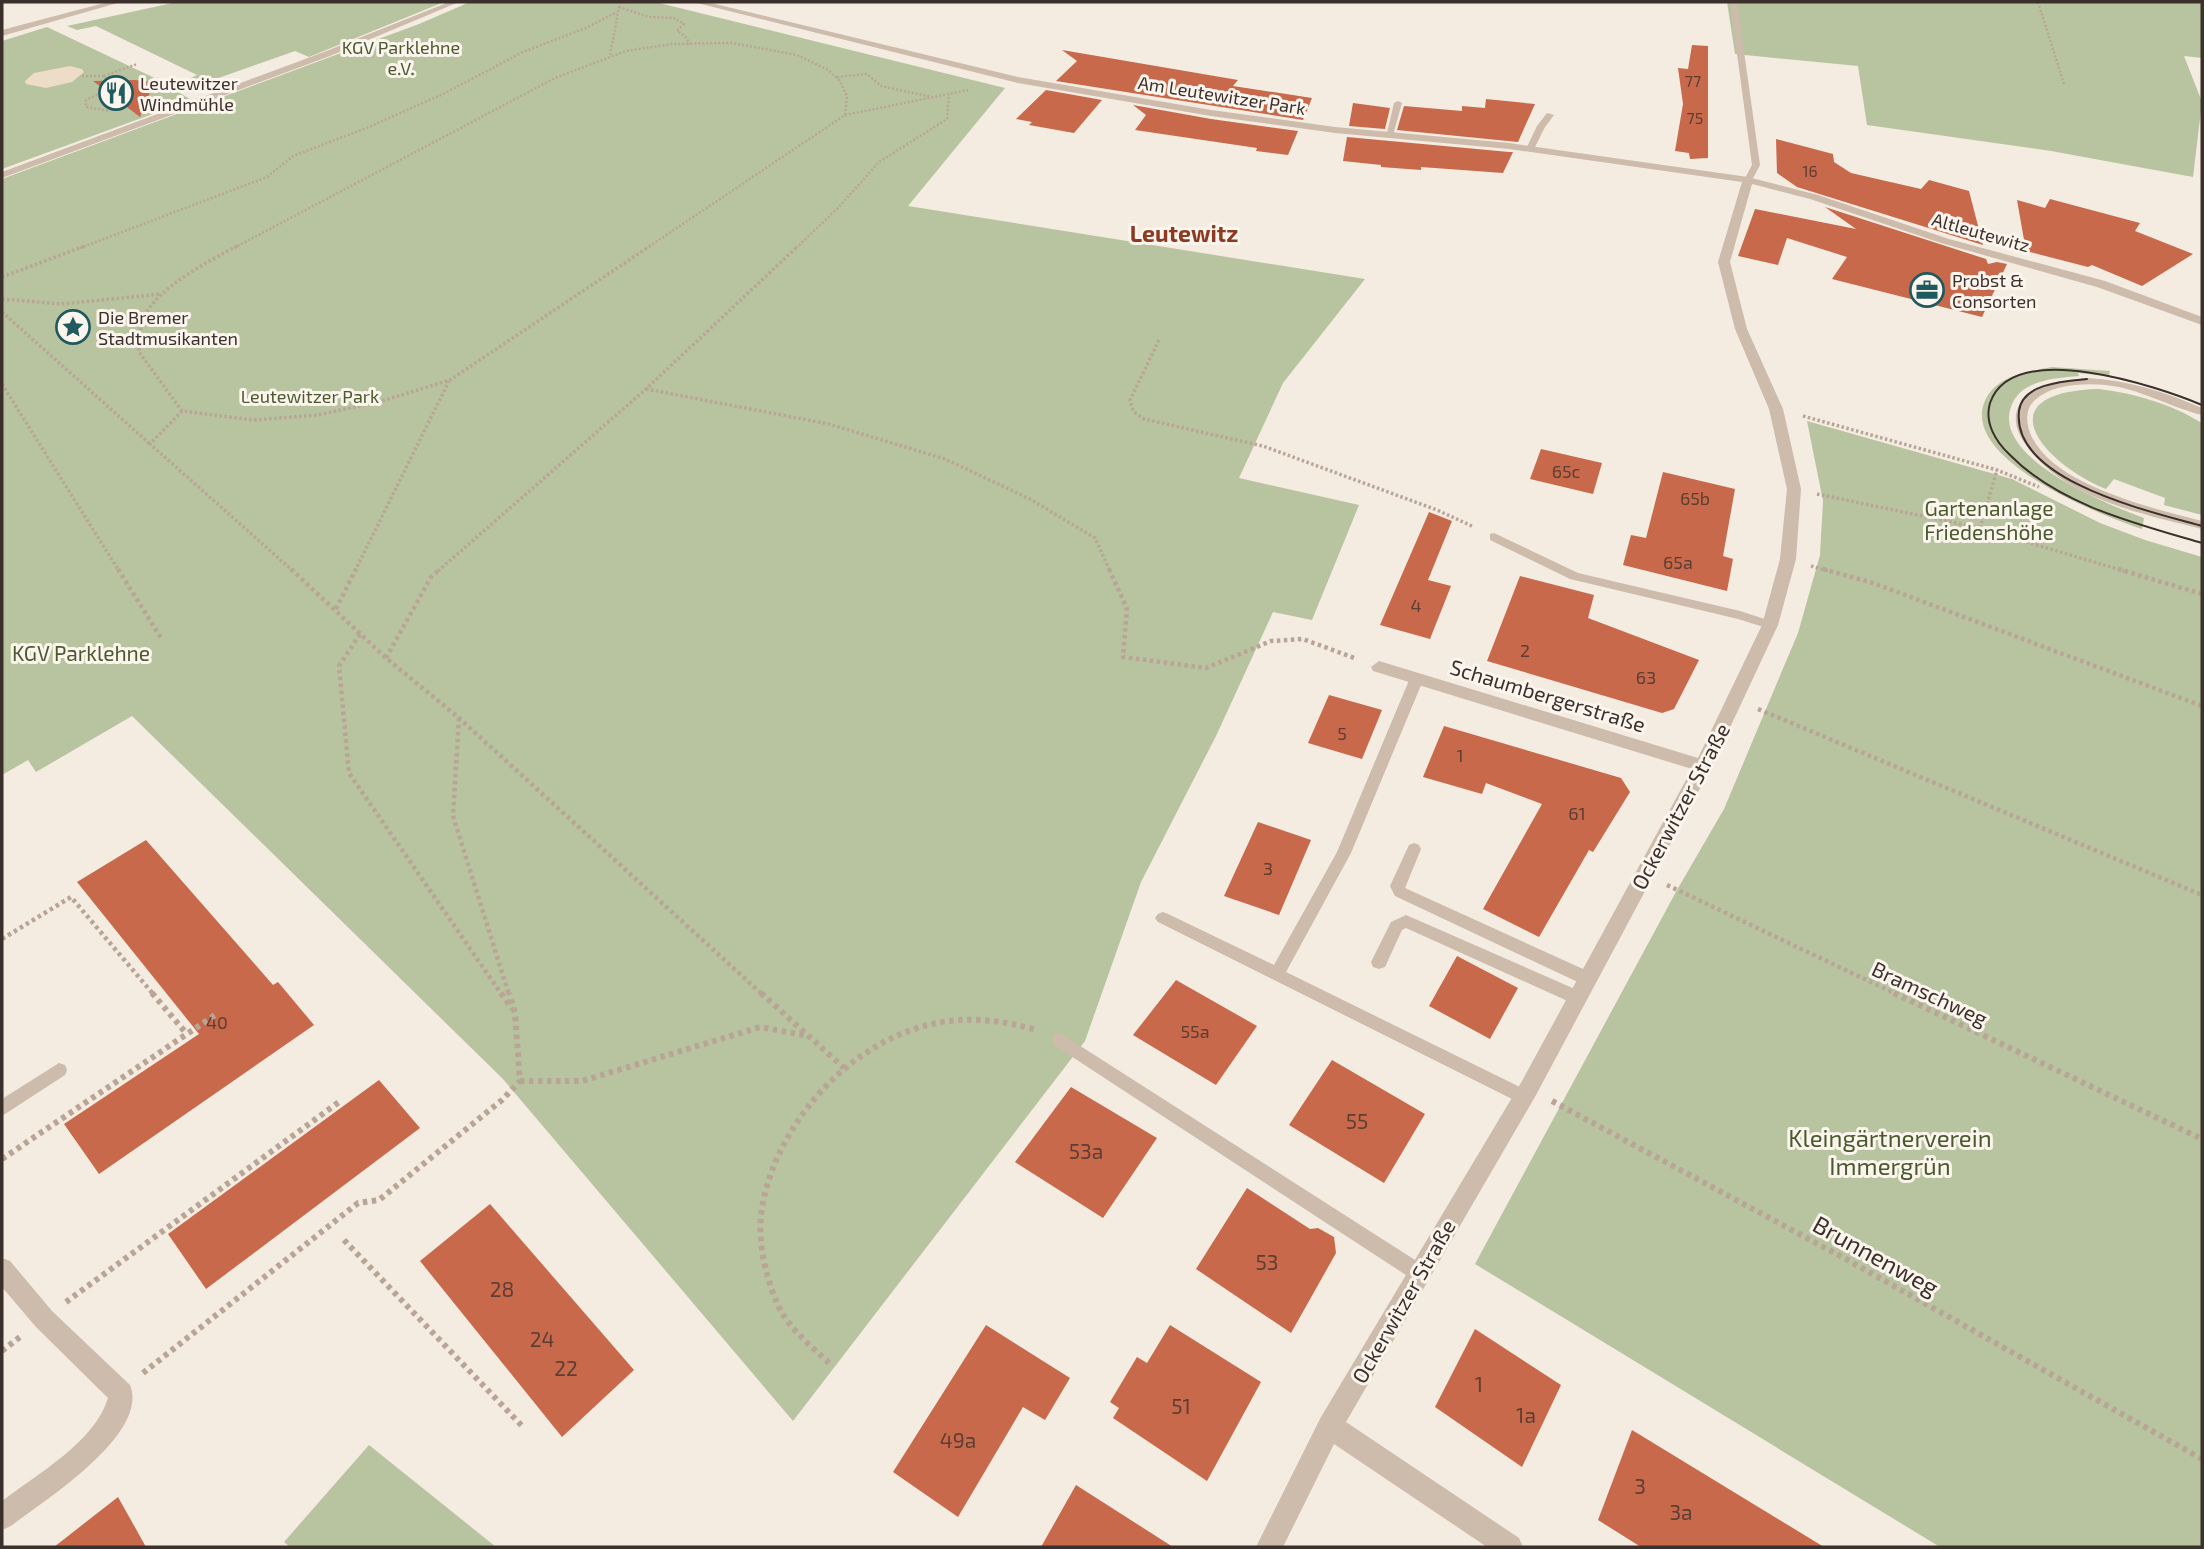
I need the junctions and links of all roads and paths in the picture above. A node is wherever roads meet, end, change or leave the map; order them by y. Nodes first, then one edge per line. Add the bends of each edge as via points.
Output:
1 (117, 2) edge
2 (455, 2) edge
3 (620, 2) edge
4 (698, 2) edge
5 (1733, 2) edge
6 (2038, 2) edge
7 (619, 7) junction
8 (617, 12) junction
9 (2, 33) edge
10 (690, 44) junction
11 (610, 55) junction
12 (137, 64) dead end
13 (82, 76) dead end
14 (104, 76) junction
15 (838, 77) junction
16 (1018, 80) junction
17 (2064, 84) dead end
18 (948, 94) junction
19 (933, 97) junction
20 (1398, 103) dead end
21 (115, 111) dead end
22 (845, 115) junction
23 (1550, 115) dead end
24 (1389, 135) junction
25 (1530, 149) junction
26 (2, 174) edge
27 (1748, 180) junction
28 (2, 277) edge
29 (161, 294) junction
30 (2, 299) edge
31 (2, 312) edge
32 (2202, 321) edge
33 (1159, 340) dead end
34 (450, 380) junction
35 (2, 384) edge
36 (646, 389) junction
37 (1776, 409) junction
38 (182, 411) junction
39 (2202, 412) edge
40 (150, 444) junction
41 (1997, 470) junction
42 (1794, 489) junction
43 (2044, 489) dead end
44 (2202, 524) edge
45 (1979, 528) junction
46 (1494, 537) joint
47 (1788, 559) junction
48 (2202, 594) edge
49 (336, 609) junction
50 (1770, 625) junction
51 (360, 634) junction
52 (161, 638) dead end
53 (386, 658) junction
54 (1379, 667) joint
55 (1417, 678) junction
56 (1735, 699) junction
57 (2202, 706) edge
58 (459, 718) junction
59 (1703, 766) junction
60 (1414, 849) dead end
61 (1644, 875) junction
62 (2202, 895) edge
63 (1163, 918) dead end
64 (2, 939) edge
65 (1378, 962) dead end
66 (1277, 974) junction
67 (1583, 988) junction
68 (218, 1013) dead end
69 (515, 1013) junction
70 (186, 1034) junction
71 (808, 1036) junction
72 (1060, 1040) joint
73 (844, 1068) junction
74 (59, 1070) dead end
75 (520, 1081) junction
76 (1527, 1093) junction
77 (339, 1102) dead end
78 (2, 1108) edge
79 (2202, 1139) edge
80 (2, 1159) edge
81 (344, 1240) dead end
82 (2, 1269) edge
83 (1419, 1273) junction
84 (44, 1319) junction
85 (2, 1351) edge
86 (153, 1363) dead end
87 (829, 1363) dead end
88 (1330, 1426) junction
89 (524, 1428) dead end
90 (2202, 1459) edge
91 (2, 1517) edge
92 (1269, 1547) edge
93 (1510, 1547) edge

1 - 9 street
2 - 26 lane
3 - 7 path
4 - 16 street, Am Leutewitzer Park
5 - 27 lane, Ockerwitzer Straße via 1756,165
6 - 17 path
7 - 8 path
7 - 10 path via 649,17 674,18 684,24 677,31
8 - 11 path
8 - 28 path via 523,52 382,122 293,156 267,177
10 - 11 path
10 - 15 path via 732,43 775,50 819,63
11 - 29 path via 555,78 212,258
12 - 14 path
13 - 14 path
14 - 21 path via 112,88 86,100 86,107
15 - 19 path via 867,74 881,88
15 - 22 path via 848,96
16 - 18 path
16 - 24 street, Am Leutewitzer Park via 1211,113
18 - 19 path
18 - 36 path via 947,119 879,162 838,208
19 - 22 path
20 - 24 lane
22 - 34 path
23 - 25 lane
24 - 25 street, Am Leutewitzer Park
25 - 27 street, Am Leutewitzer Park
27 - 32 street, Altleutewitz via 2101,284
27 - 37 street, Ockerwitzer Straße via 1724,262 1741,329
29 - 30 path via 37,303
29 - 38 path via 143,318 139,352
31 - 40 path
33 - 46 path via 1130,400 1133,411 1144,419 1263,446 1437,510
34 - 38 path via 333,415 271,421
34 - 49 path
35 - 52 path
36 - 53 path via 431,577
36 - 54 path via 829,424 945,459 1030,499 1095,538 1127,609 1123,657 1206,668 1271,641 1303,639
37 - 41 path
37 - 42 street, Ockerwitzer Straße
38 - 40 path
39 - 44 lane via 2149,391 2091,382 2064,384 2039,393 2023,409 2022,422 2024,434 2041,456 2071,479 2125,502
40 - 49 path
41 - 43 path
41 - 45 path
42 - 45 path
42 - 47 street, Ockerwitzer Straße
45 - 48 path
46 - 50 lane via 1574,576
47 - 50 street, Ockerwitzer Straße
47 - 57 path via 1873,583
49 - 51 path
50 - 56 street, Ockerwitzer Straße
51 - 53 path
51 - 69 path via 339,666 349,773
53 - 58 path
54 - 55 street, Schaumbergerstraße
55 - 59 street, Schaumbergerstraße
55 - 66 lane via 1344,853
56 - 59 street, Ockerwitzer Straße
56 - 62 path
58 - 69 path via 453,816
58 - 71 path
59 - 61 street, Ockerwitzer Straße
60 - 67 lane via 1396,886 1399,892
61 - 67 street, Ockerwitzer Straße
61 - 79 path, Bramschweg
63 - 66 lane
64 - 70 path via 71,897
65 - 67 lane via 1396,926 1406,921
66 - 76 lane
67 - 76 street, Ockerwitzer Straße
68 - 70 path
69 - 75 path
70 - 80 path
71 - 73 path
71 - 75 path via 761,1027 582,1081
72 - 73 path via 1010,1022 978,1019 924,1026 884,1042
72 - 83 lane
73 - 87 path via 810,1103 782,1143 765,1186 760,1242 777,1305
74 - 78 lane
75 - 86 path via 379,1200 358,1203
76 - 83 street, Ockerwitzer Straße
76 - 90 path, Brunnenweg via 1843,1258
77 - 84 path
81 - 89 path
82 - 84 street
83 - 88 street, Ockerwitzer Straße
84 - 85 path
84 - 91 street via 121,1394 114,1419 95,1445
88 - 92 street, Ockerwitzer Straße
88 - 93 street

